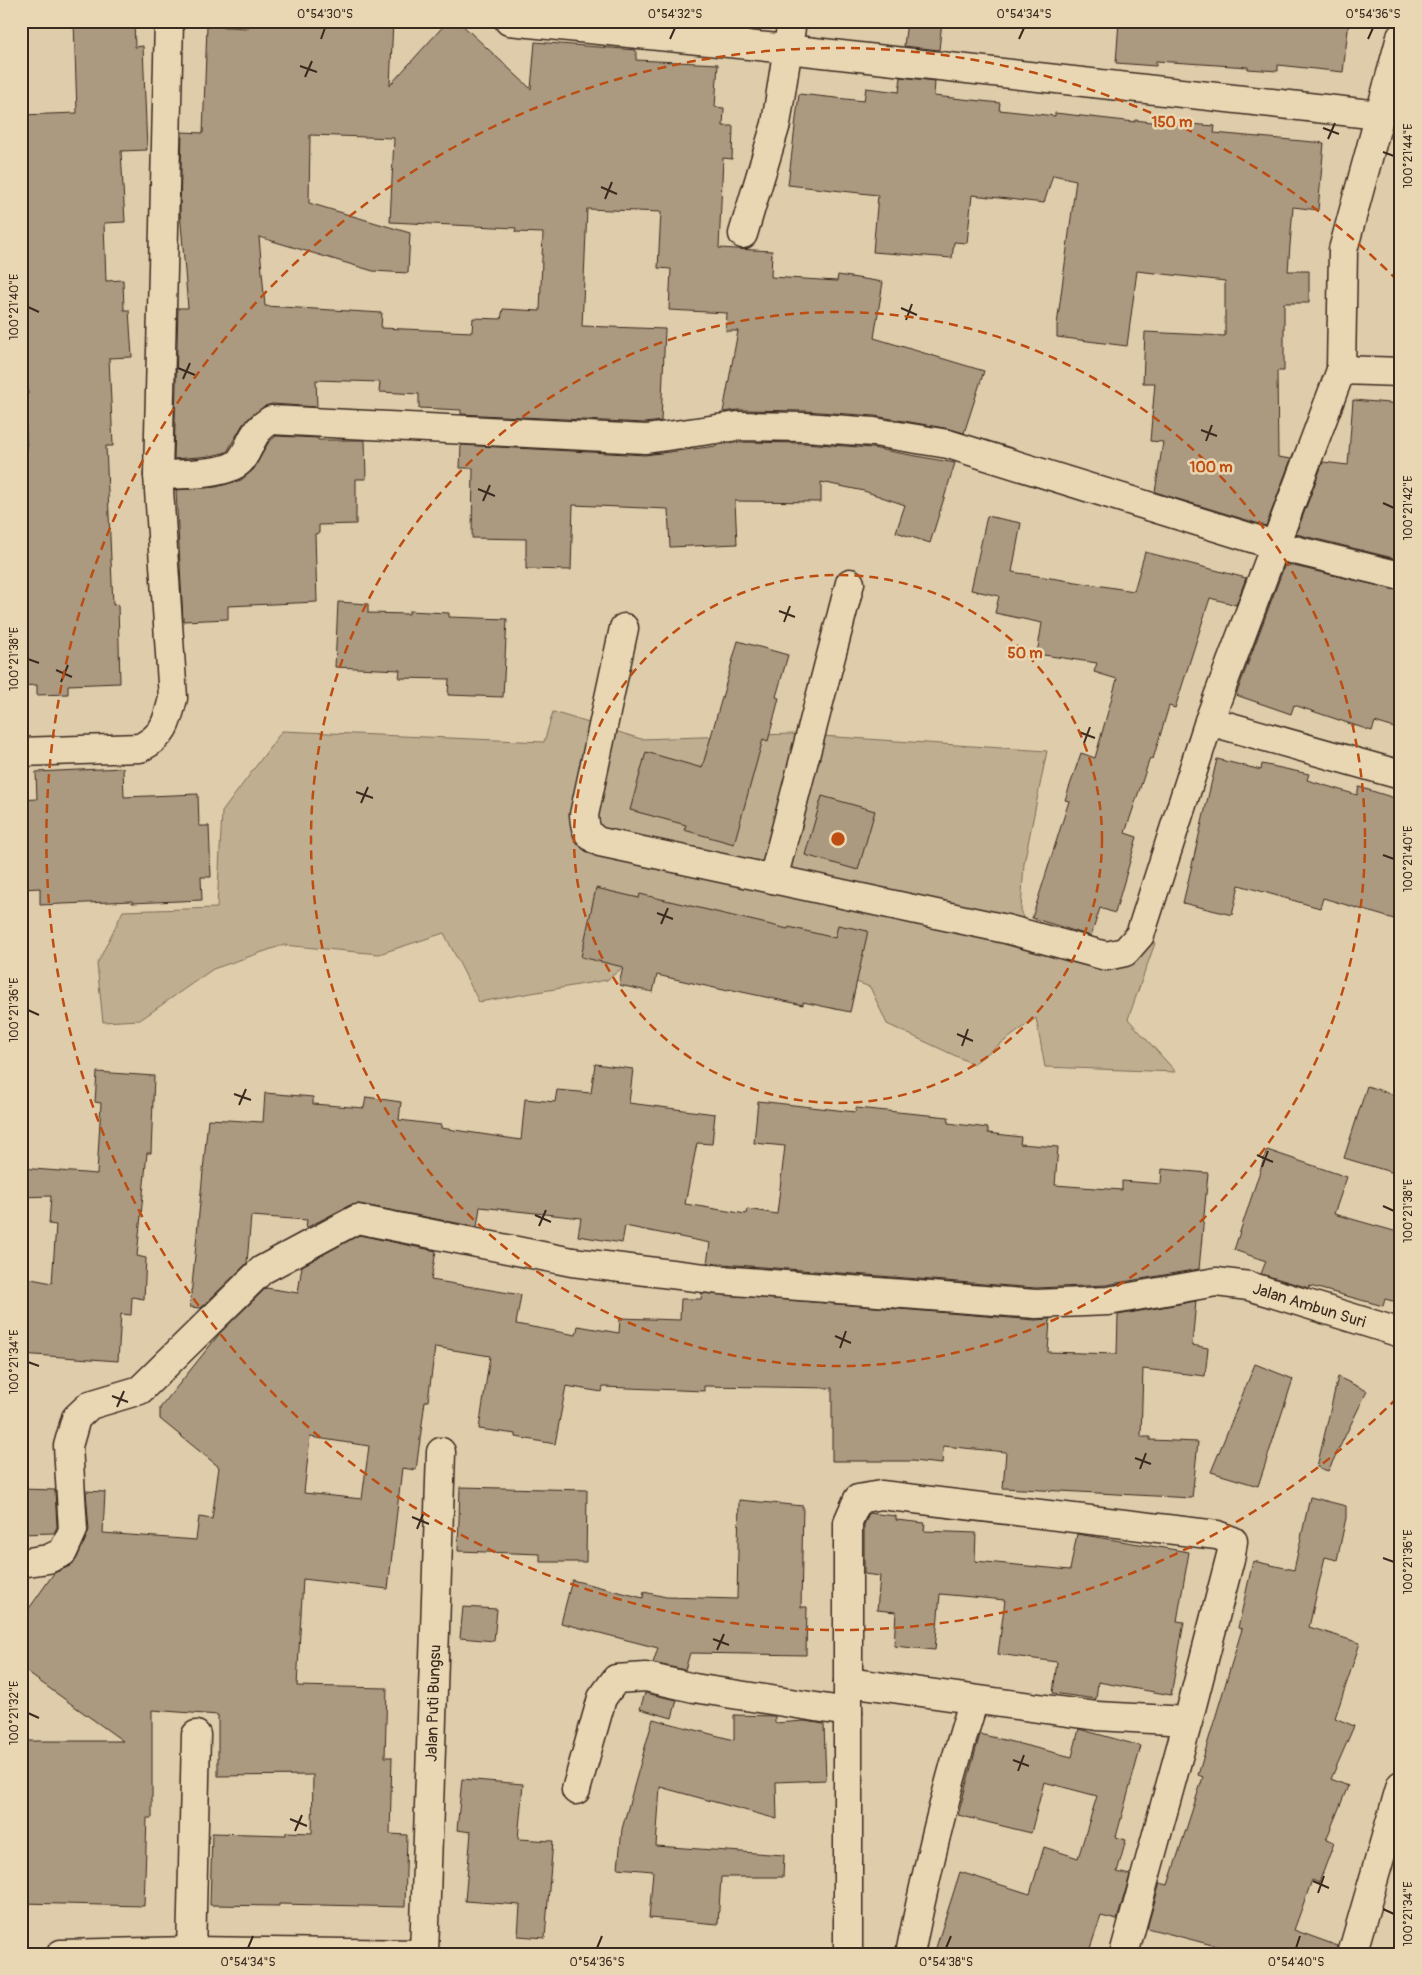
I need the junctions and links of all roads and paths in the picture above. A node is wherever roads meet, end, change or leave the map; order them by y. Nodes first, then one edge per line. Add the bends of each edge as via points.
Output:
1 (169, 21) edge
2 (509, 21) edge
3 (792, 21) edge
4 (1401, 37) edge
5 (787, 49) junction
6 (1379, 115) junction
7 (743, 234) dead end
8 (1341, 370) junction
9 (1401, 372) edge
10 (158, 475) junction
11 (1274, 545) junction
12 (1401, 576) edge
13 (850, 583) dead end
14 (624, 628) dead end
15 (1209, 721) junction
16 (21, 752) edge
17 (1401, 775) edge
18 (773, 879) junction
19 (1401, 1333) edge
20 (440, 1452) dead end
21 (21, 1563) edge
22 (848, 1682) junction
23 (974, 1700) junction
24 (848, 1712) junction
25 (1188, 1721) junction
26 (196, 1735) dead end
27 (1401, 1785) edge
28 (576, 1790) dead end
29 (191, 1952) edge
30 (61, 1954) edge
31 (424, 1954) edge
32 (848, 1954) edge
33 (910, 1954) edge
34 (1124, 1954) edge
35 (1352, 1954) edge

1 - 10 street
2 - 5 street
3 - 5 street
4 - 6 street
5 - 6 street
5 - 7 street via 776,124
6 - 8 street via 1343,250
8 - 9 street
8 - 11 street
10 - 11 street via 228,469 240,461 254,432 271,420 646,439 738,426 805,427 874,432 948,444
10 - 16 street via 173,698 166,724 154,741 140,748
11 - 12 street
11 - 15 street
13 - 18 street
14 - 18 street via 584,815 585,829 600,842
15 - 17 street
15 - 18 street via 1140,935 1125,952 1106,956 1006,929
19 - 21 street, Jalan Ambun Suri via 1249,1286 1216,1282 1108,1301 1036,1304 721,1280 572,1262 357,1219 262,1270 140,1390 90,1405 76,1418 68,1446 73,1530 63,1552 48,1559
20 - 31 street, Jalan Puti Bungsu
22 - 23 street
22 - 24 street
22 - 25 street via 848,1522 858,1499 891,1496 1216,1535 1233,1541
23 - 25 street via 1097,1716
23 - 33 street via 947,1790
24 - 28 street via 694,1688 646,1677 616,1679 602,1698
24 - 32 street
25 - 34 street
26 - 29 street
27 - 35 street
29 - 30 street
29 - 31 street

